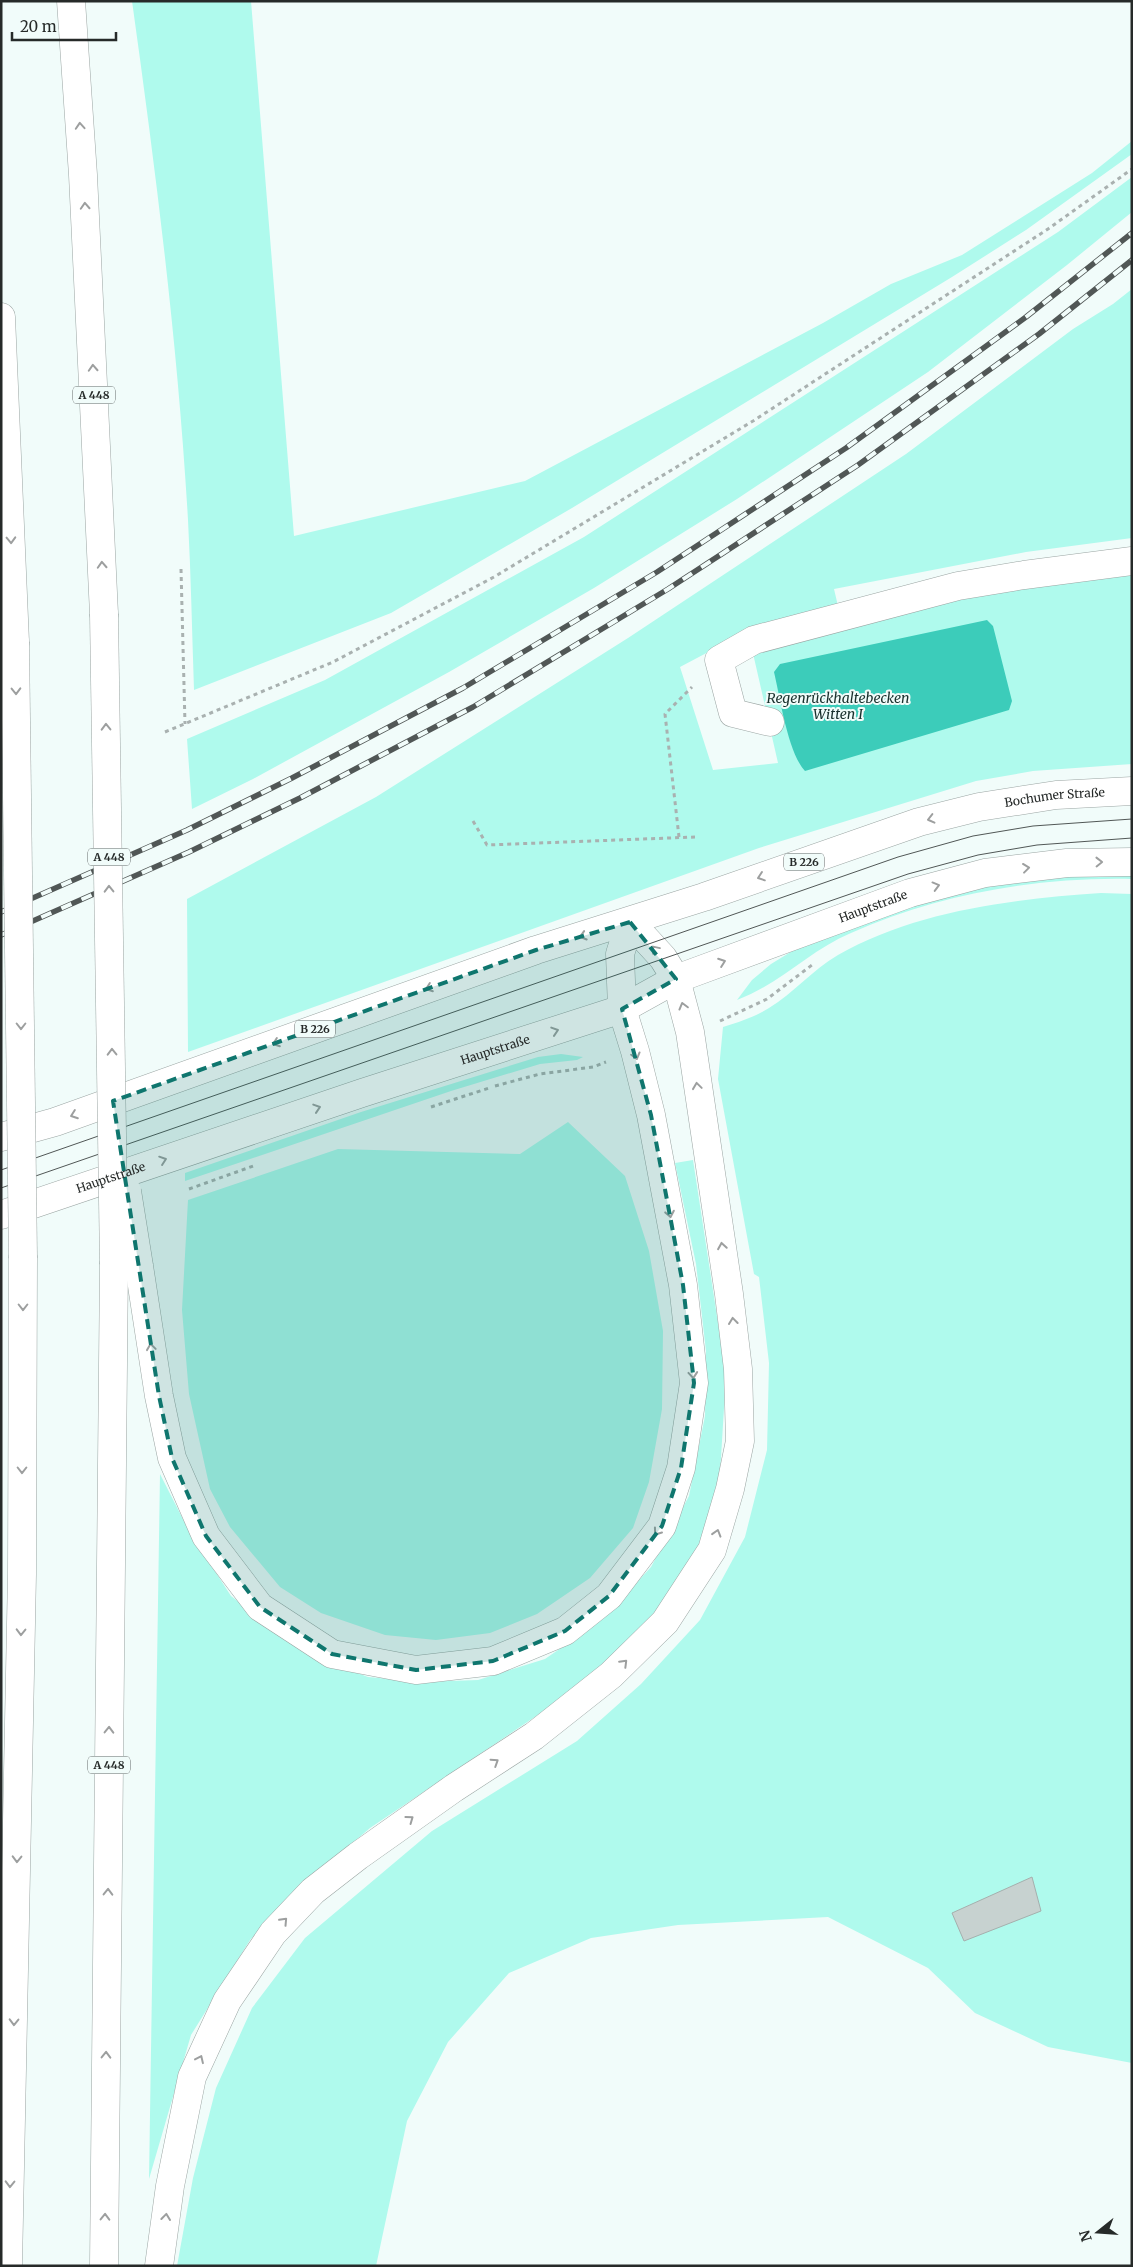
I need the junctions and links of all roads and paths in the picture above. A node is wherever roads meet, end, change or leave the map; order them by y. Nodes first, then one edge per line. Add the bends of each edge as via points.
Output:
1 (71, 1) edge
2 (1132, 169) edge
3 (1, 317) edge
4 (1132, 561) edge
5 (181, 569) dead end
6 (719, 660) junction
7 (770, 722) dead end
8 (185, 724) junction
9 (165, 732) dead end
10 (1132, 792) edge
11 (473, 821) dead end
12 (695, 837) dead end
13 (679, 838) junction
14 (1, 842) edge
15 (1131, 862) edge
16 (630, 922) junction
17 (815, 962) dead end
18 (21, 977) junction
19 (676, 979) junction
20 (622, 1009) junction
21 (690, 1032) junction
22 (635, 1051) junction
23 (428, 1108) dead end
24 (1, 1137) edge
25 (262, 1163) dead end
26 (189, 1189) dead end
27 (1, 1215) edge
28 (127, 1265) junction
29 (8, 2266) edge
30 (104, 2266) edge
31 (159, 2266) edge

28 -> 1 main road, A 448, bridge via 113,1101 104,614 83,175
2 - 8 path via 1048,229 753,422 494,577 333,662
3 -> 18 main road, bridge via 15,642
4 - 6 main road via 958,586 754,640
5 - 8 path
6 - 7 main road via 733,713
6 - 13 path via 665,714
8 - 9 path
10 -> 16 main road, Bochumer Straße / B 226 via 1056,795 979,807 919,822
11 - 13 path via 487,845
12 - 13 path
14 - 18 main road, bridge
19 -> 15 main road, Hauptstraße via 910,893 985,873 1067,863
19 -> 16 main road via 657,950
16 - 20 main road via 620,954
16 -> 24 main road, B 226 via 536,950 54,1122
17 - 21 path via 767,999
18 -> 29 main road, bridge via 22,1584
19 - 20 main road, Hauptstraße
21 -> 19 main road
20 - 22 main road
27 -> 20 main road, Hauptstraße via 333,1102
31 -> 21 main road via 170,2186 192,2077 227,2001 273,1933 312,1892 358,1856 534,1736 611,1675 665,1622 712,1550 740,1441 738,1369
22 - 23 path via 594,1066 540,1074
22 -> 28 main road via 651,1115 683,1285 694,1383 681,1468 662,1526 609,1596 565,1631 493,1661 416,1670 332,1654 260,1607 206,1536 172,1458
25 - 26 path
30 -> 28 main road, A 448

